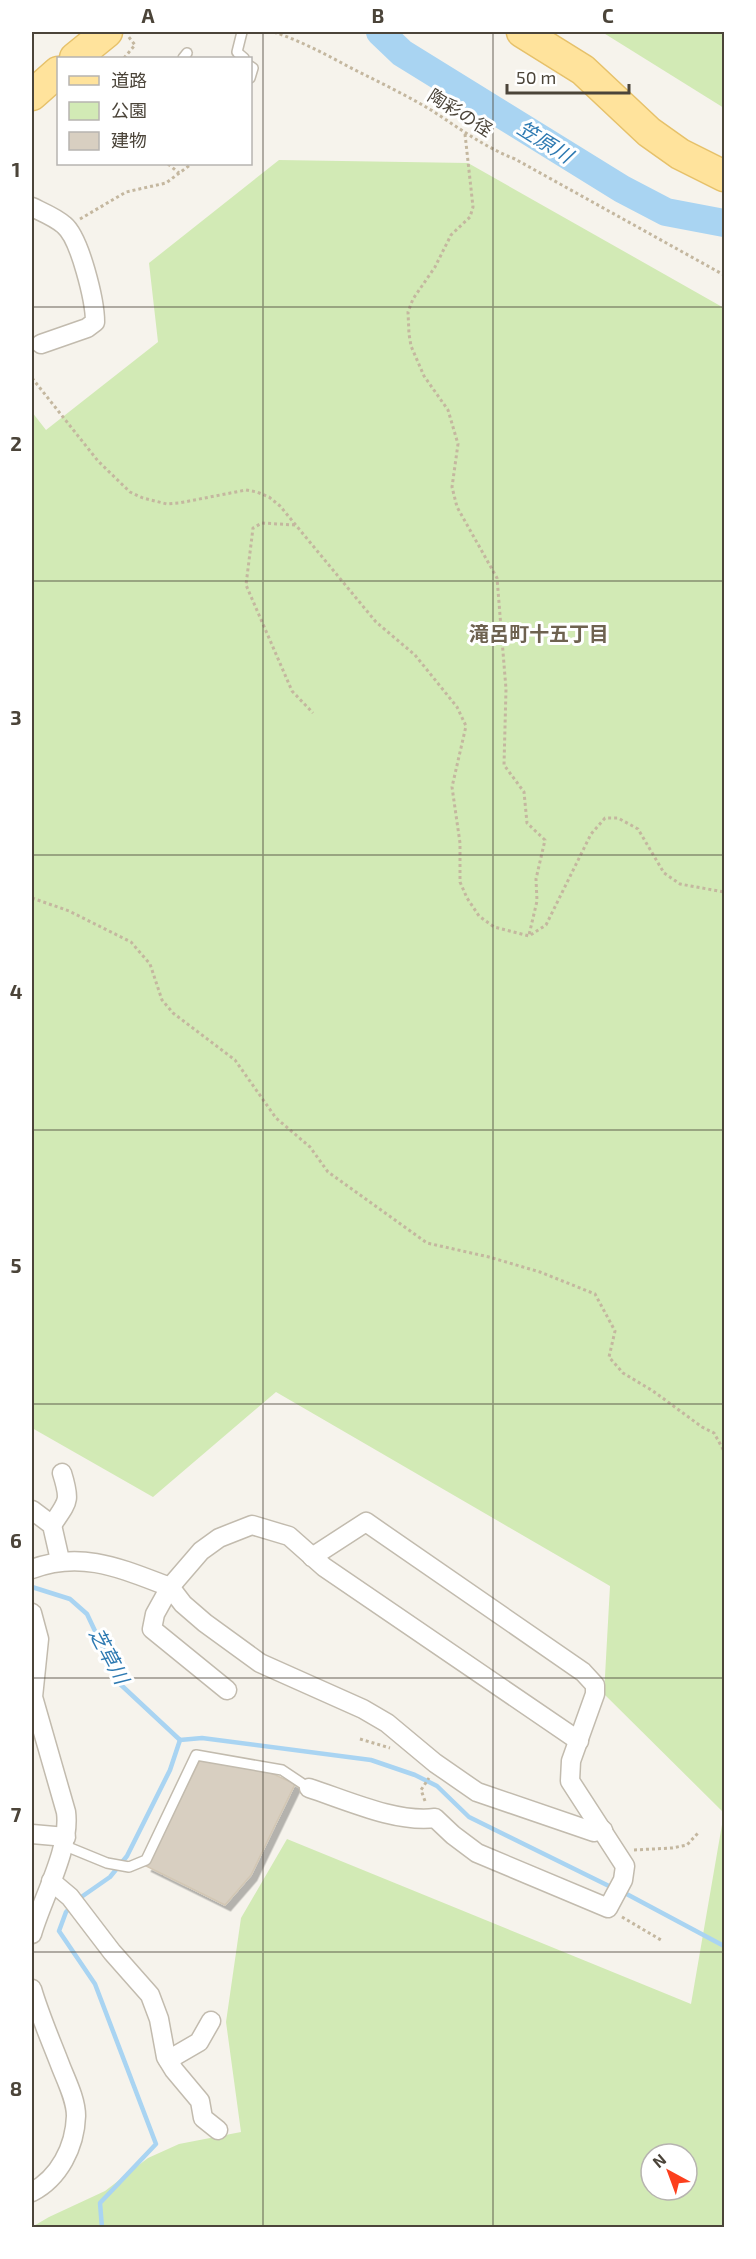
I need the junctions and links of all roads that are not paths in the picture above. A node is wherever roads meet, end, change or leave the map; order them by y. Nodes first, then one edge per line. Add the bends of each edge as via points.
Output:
1 (242, 32) edge
2 (522, 32) edge
3 (117, 33) edge
4 (77, 57) edge
5 (242, 57) edge
6 (57, 73) edge
7 (32, 95) edge
8 (724, 176) edge
9 (32, 207) edge
10 (41, 344) dead end
11 (62, 1473) dead end
12 (32, 1510) edge
13 (52, 1525) junction
14 (312, 1557) junction
15 (60, 1560) junction
16 (32, 1569) edge
17 (170, 1587) junction
18 (33, 1624) edge
19 (227, 1690) dead end
20 (579, 1741) junction
21 (309, 1788) joint
22 (603, 1830) junction
23 (32, 1834) edge
24 (64, 1841) junction
25 (51, 1881) junction
26 (32, 1934) edge
27 (32, 1989) edge
28 (211, 2021) dead end
29 (168, 2060) junction
30 (218, 2130) dead end
31 (32, 2192) edge

1 - 5 lane via 237,52
2 - 8 main road via 583,70 650,132 680,154
3 - 4 main road
6 - 7 main road
9 - 10 street via 64,225 72,235 86,272 96,322
11 - 13 street via 67,1503
12 - 13 street
13 - 15 street
14 - 17 street via 289,1536 252,1525 219,1538 201,1551
14 - 20 street
14 - 20 street via 366,1522 583,1671 595,1685 595,1694
15 - 16 street
15 - 17 street via 111,1565
17 - 19 street via 155,1614 152,1629
17 - 22 street via 198,1617 260,1663 387,1723 477,1791 594,1832
18 - 24 street via 39,1639 33,1697 66,1812
20 - 22 street via 571,1761 570,1781
21 - 22 street via 409,1818 435,1818 477,1853 609,1905 623,1880 625,1866
21 - 24 lane via 282,1770 196,1755 146,1860 129,1867 107,1863
23 - 24 street
24 - 25 street
25 - 26 street
25 - 29 street via 75,1903 150,1995
27 - 31 street via 76,2115 62,2167
28 - 29 street via 199,2042
29 - 30 street via 200,2101 203,2118

